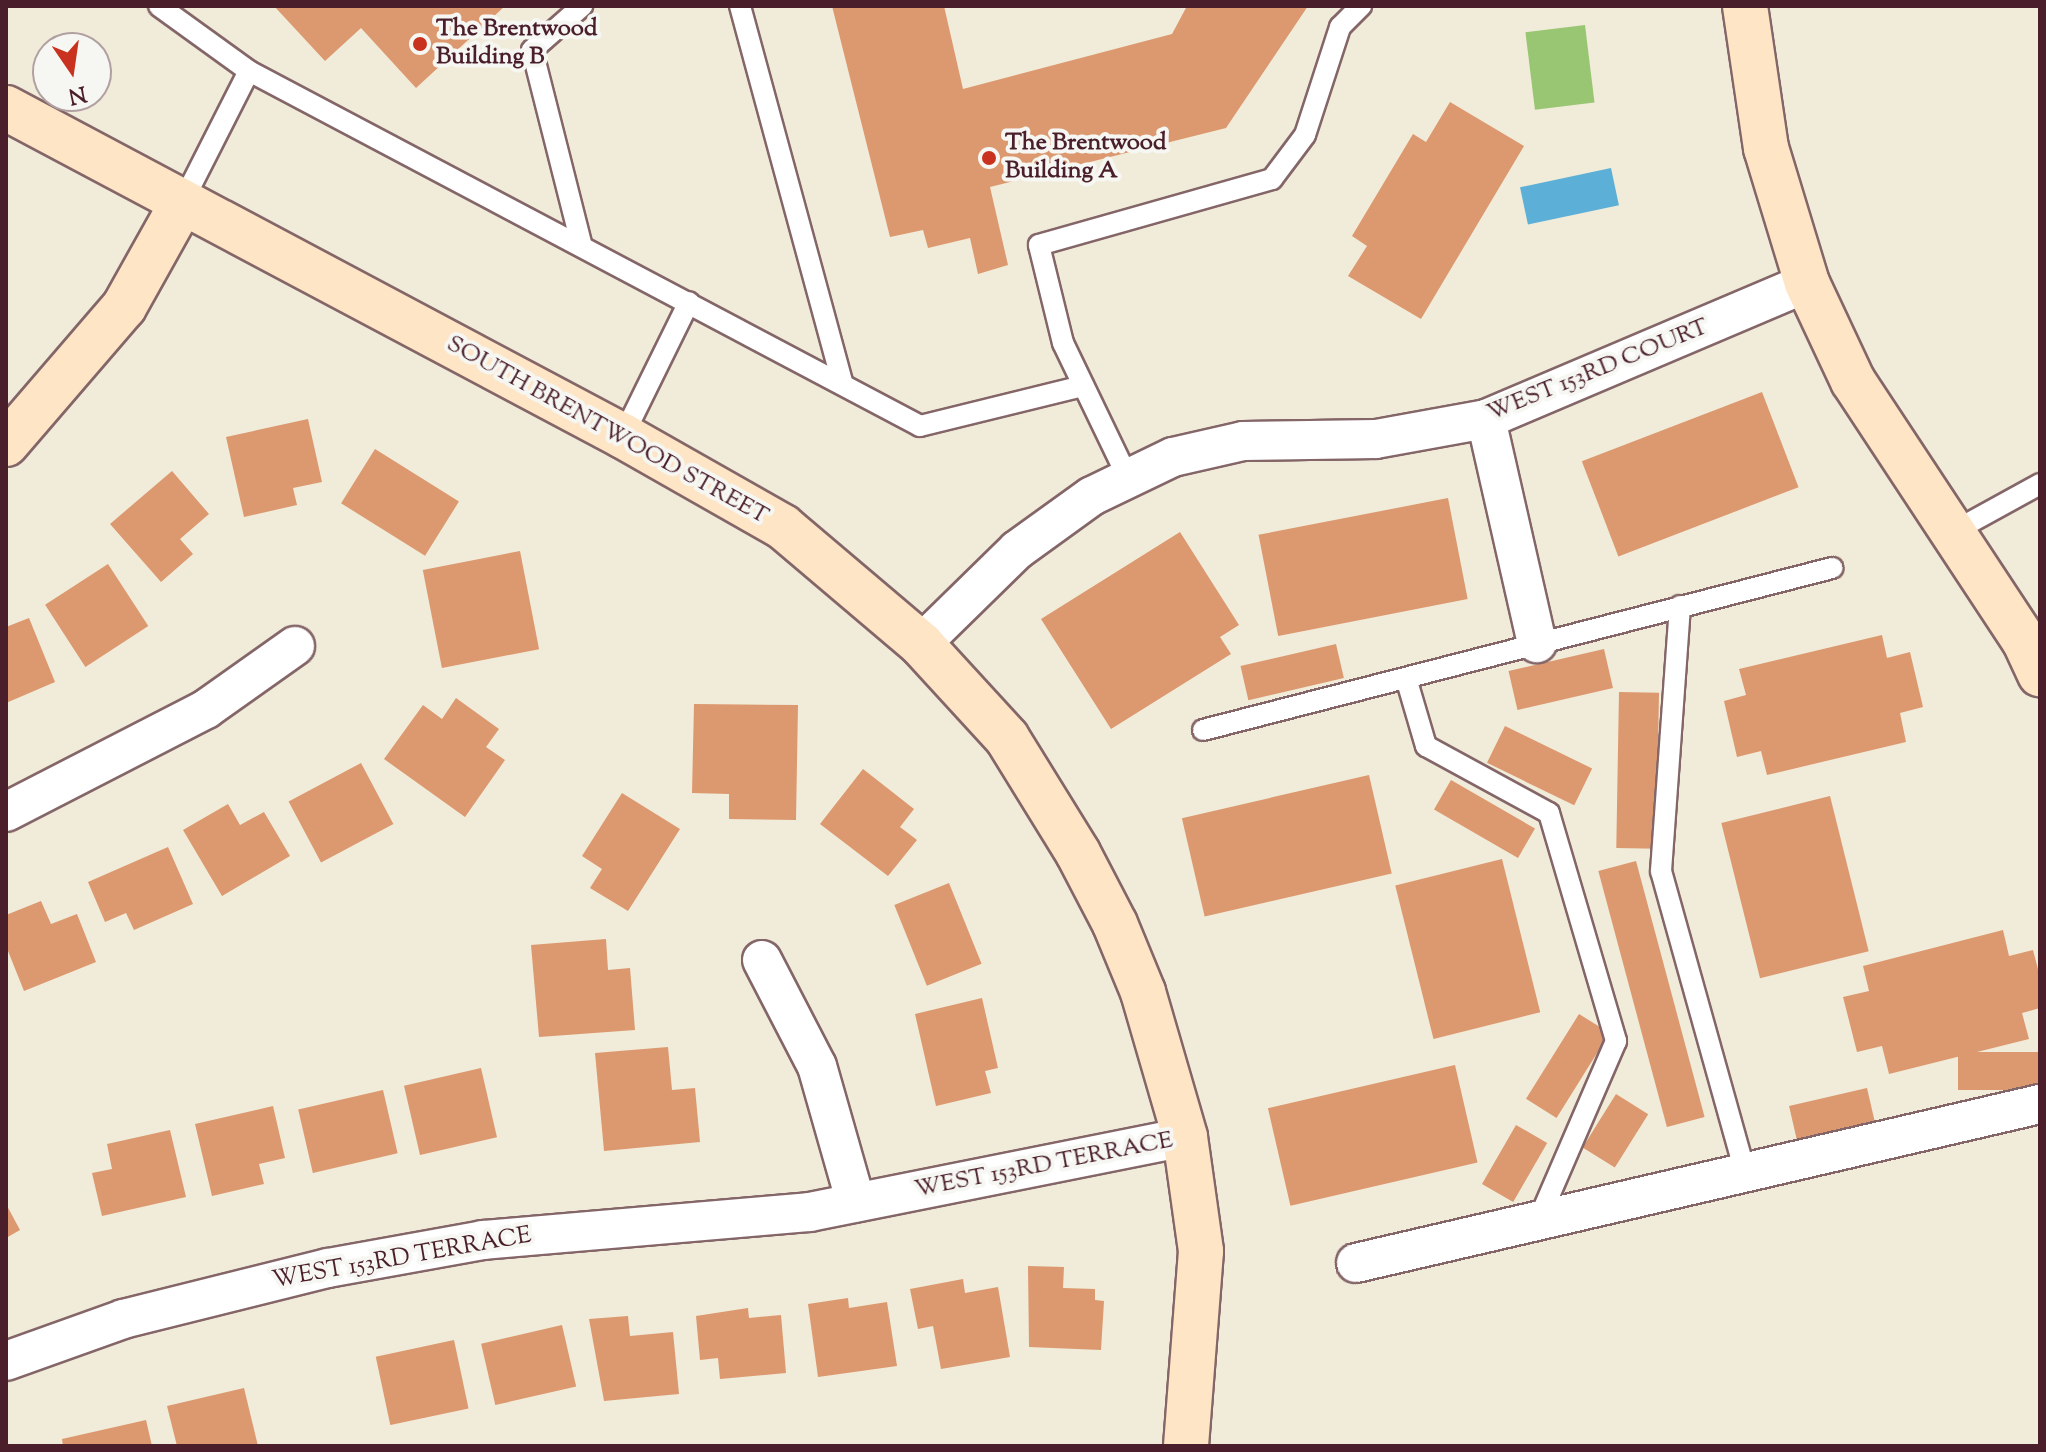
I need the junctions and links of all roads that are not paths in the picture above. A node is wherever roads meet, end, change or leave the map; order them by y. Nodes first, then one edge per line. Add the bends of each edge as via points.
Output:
1 (159, 6) edge
2 (582, 6) edge
3 (740, 6) edge
4 (1361, 6) edge
5 (1745, 6) edge
6 (249, 71) junction
7 (6, 108) edge
8 (181, 205) junction
9 (581, 243) junction
10 (1807, 283) junction
11 (689, 302) junction
12 (843, 384) junction
13 (1083, 386) junction
14 (1486, 419) junction
15 (623, 436) junction
16 (6, 444) edge
17 (1128, 478) junction
18 (2040, 484) edge
19 (1951, 533) junction
20 (1832, 568) dead end
21 (1680, 606) junction
22 (1537, 643) junction
23 (921, 644) junction
24 (295, 646) dead end
25 (2040, 675) edge
26 (1406, 678) junction
27 (1203, 730) dead end
28 (6, 812) edge
29 (762, 960) dead end
30 (2040, 1104) edge
31 (1185, 1137) junction
32 (1745, 1172) junction
33 (856, 1203) junction
34 (1538, 1221) junction
35 (1356, 1263) dead end
36 (6, 1361) edge
37 (1186, 1446) edge

1 - 6 lane
2 - 9 lane via 532,50
3 - 12 lane
4 - 13 lane via 1340,27 1305,135 1272,179 1039,245 1063,343
5 - 10 street via 1766,148
6 - 8 lane
6 - 9 lane
7 - 8 street, SOUTH BRENTWOOD STREET
8 - 15 street, SOUTH BRENTWOOD STREET
8 - 16 street via 124,307
9 - 11 lane
10 - 14 street, WEST 153RD COURT
10 - 19 street via 1853,381
11 - 12 lane
11 - 15 lane
12 - 13 lane via 920,426
13 - 17 lane
14 - 17 street, WEST 153RD COURT via 1376,439 1243,441 1173,457
14 - 22 street
15 - 23 street, SOUTH BRENTWOOD STREET via 783,527
17 - 23 street, WEST 153RD COURT via 1092,496 1017,550
18 - 19 lane
19 - 25 street via 2024,640
20 - 21 lane
21 - 22 lane
21 - 32 lane via 1661,871
22 - 26 lane
23 - 31 street, SOUTH BRENTWOOD STREET via 1007,738 1078,853 1143,992
24 - 28 street via 206,709
26 - 27 lane
26 - 34 lane via 1426,746 1549,813 1616,1041
29 - 33 street via 817,1066
30 - 32 street
31 - 33 street, WEST 153RD TERRACE
31 - 37 street, SOUTH BRENTWOOD STREET via 1201,1251
32 - 34 street
33 - 36 street, WEST 153RD TERRACE via 810,1212 483,1240 328,1268 123,1319
34 - 35 street

